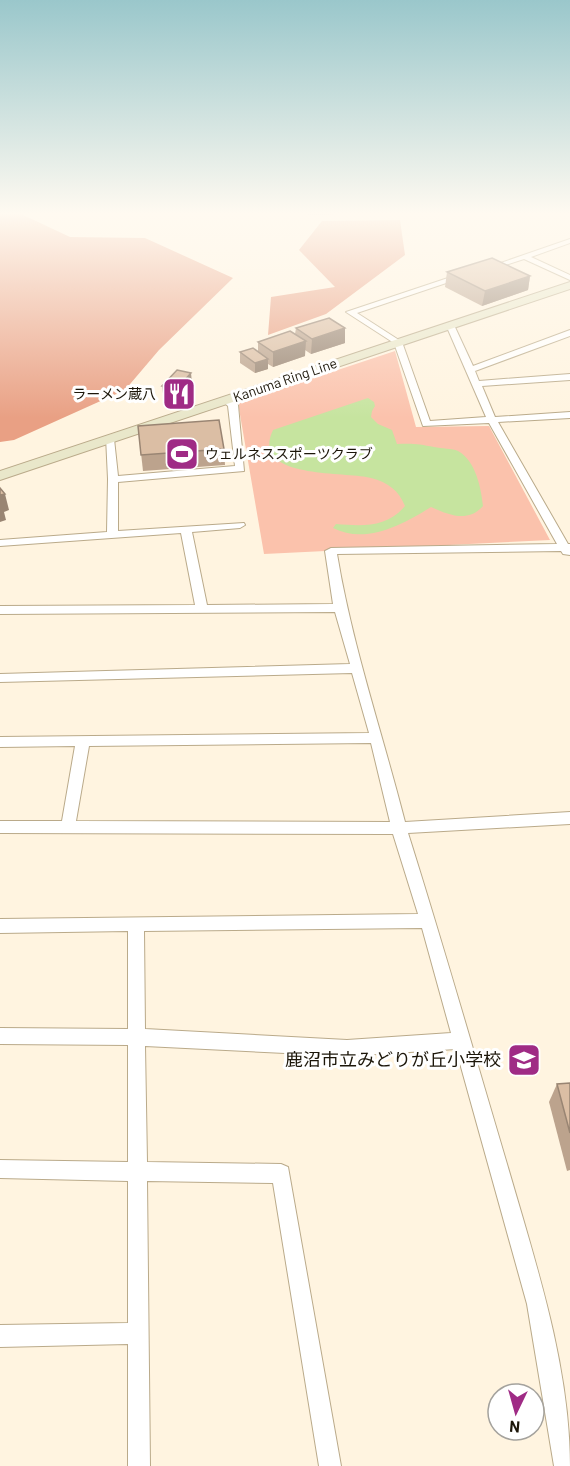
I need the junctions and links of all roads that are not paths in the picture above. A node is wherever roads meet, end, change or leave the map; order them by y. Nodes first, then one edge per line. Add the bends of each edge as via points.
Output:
1 (447, 281) edge
2 (570, 285) edge
3 (450, 325) junction
4 (570, 333) edge
5 (398, 342) junction
6 (470, 370) junction
7 (570, 377) edge
8 (477, 384) junction
9 (226, 400) junction
10 (568, 417) edge
11 (492, 420) junction
12 (109, 439) junction
13 (0, 476) edge
14 (113, 479) junction
15 (240, 525) dead end
16 (186, 530) junction
17 (112, 534) junction
18 (0, 543) edge
19 (568, 550) edge
20 (340, 608) junction
21 (202, 609) junction
22 (0, 610) edge
23 (358, 668) junction
24 (0, 678) edge
25 (377, 738) junction
26 (82, 740) junction
27 (0, 742) edge
28 (570, 818) edge
29 (68, 826) junction
30 (0, 827) edge
31 (399, 828) junction
32 (428, 921) junction
33 (136, 924) junction
34 (0, 926) edge
35 (0, 1036) edge
36 (137, 1037) junction
37 (463, 1040) junction
38 (0, 1169) edge
39 (137, 1170) junction
40 (138, 1333) junction
41 (0, 1336) edge
42 (139, 1466) edge
43 (330, 1466) edge
44 (565, 1466) edge

1 - 5 street via 350,312
2 - 3 main road, Kanuma Ring Line
3 - 5 main road, Kanuma Ring Line
3 - 6 street
4 - 6 street
5 - 9 main road, Kanuma Ring Line
5 - 11 street via 426,424
6 - 8 street
7 - 8 street
8 - 11 street
9 - 12 main road, Kanuma Ring Line
9 - 14 street via 232,405 240,469
10 - 11 street
11 - 19 street
12 - 13 main road, Kanuma Ring Line
12 - 14 street
14 - 17 street
15 - 16 street
16 - 17 street
16 - 21 street
17 - 18 street
19 - 20 street via 331,551
20 - 21 street
20 - 23 street
21 - 22 street
23 - 24 street
23 - 25 street
25 - 26 street
25 - 31 street
26 - 27 street
26 - 29 street
28 - 31 street
29 - 30 street
29 - 31 street
31 - 32 street
32 - 33 street
32 - 37 street
33 - 34 street
33 - 36 street
35 - 36 street
36 - 37 street via 346,1048
36 - 39 street
37 - 44 street via 537,1304
38 - 39 street
39 - 40 street
39 - 43 street via 281,1174
40 - 41 street
40 - 42 street

